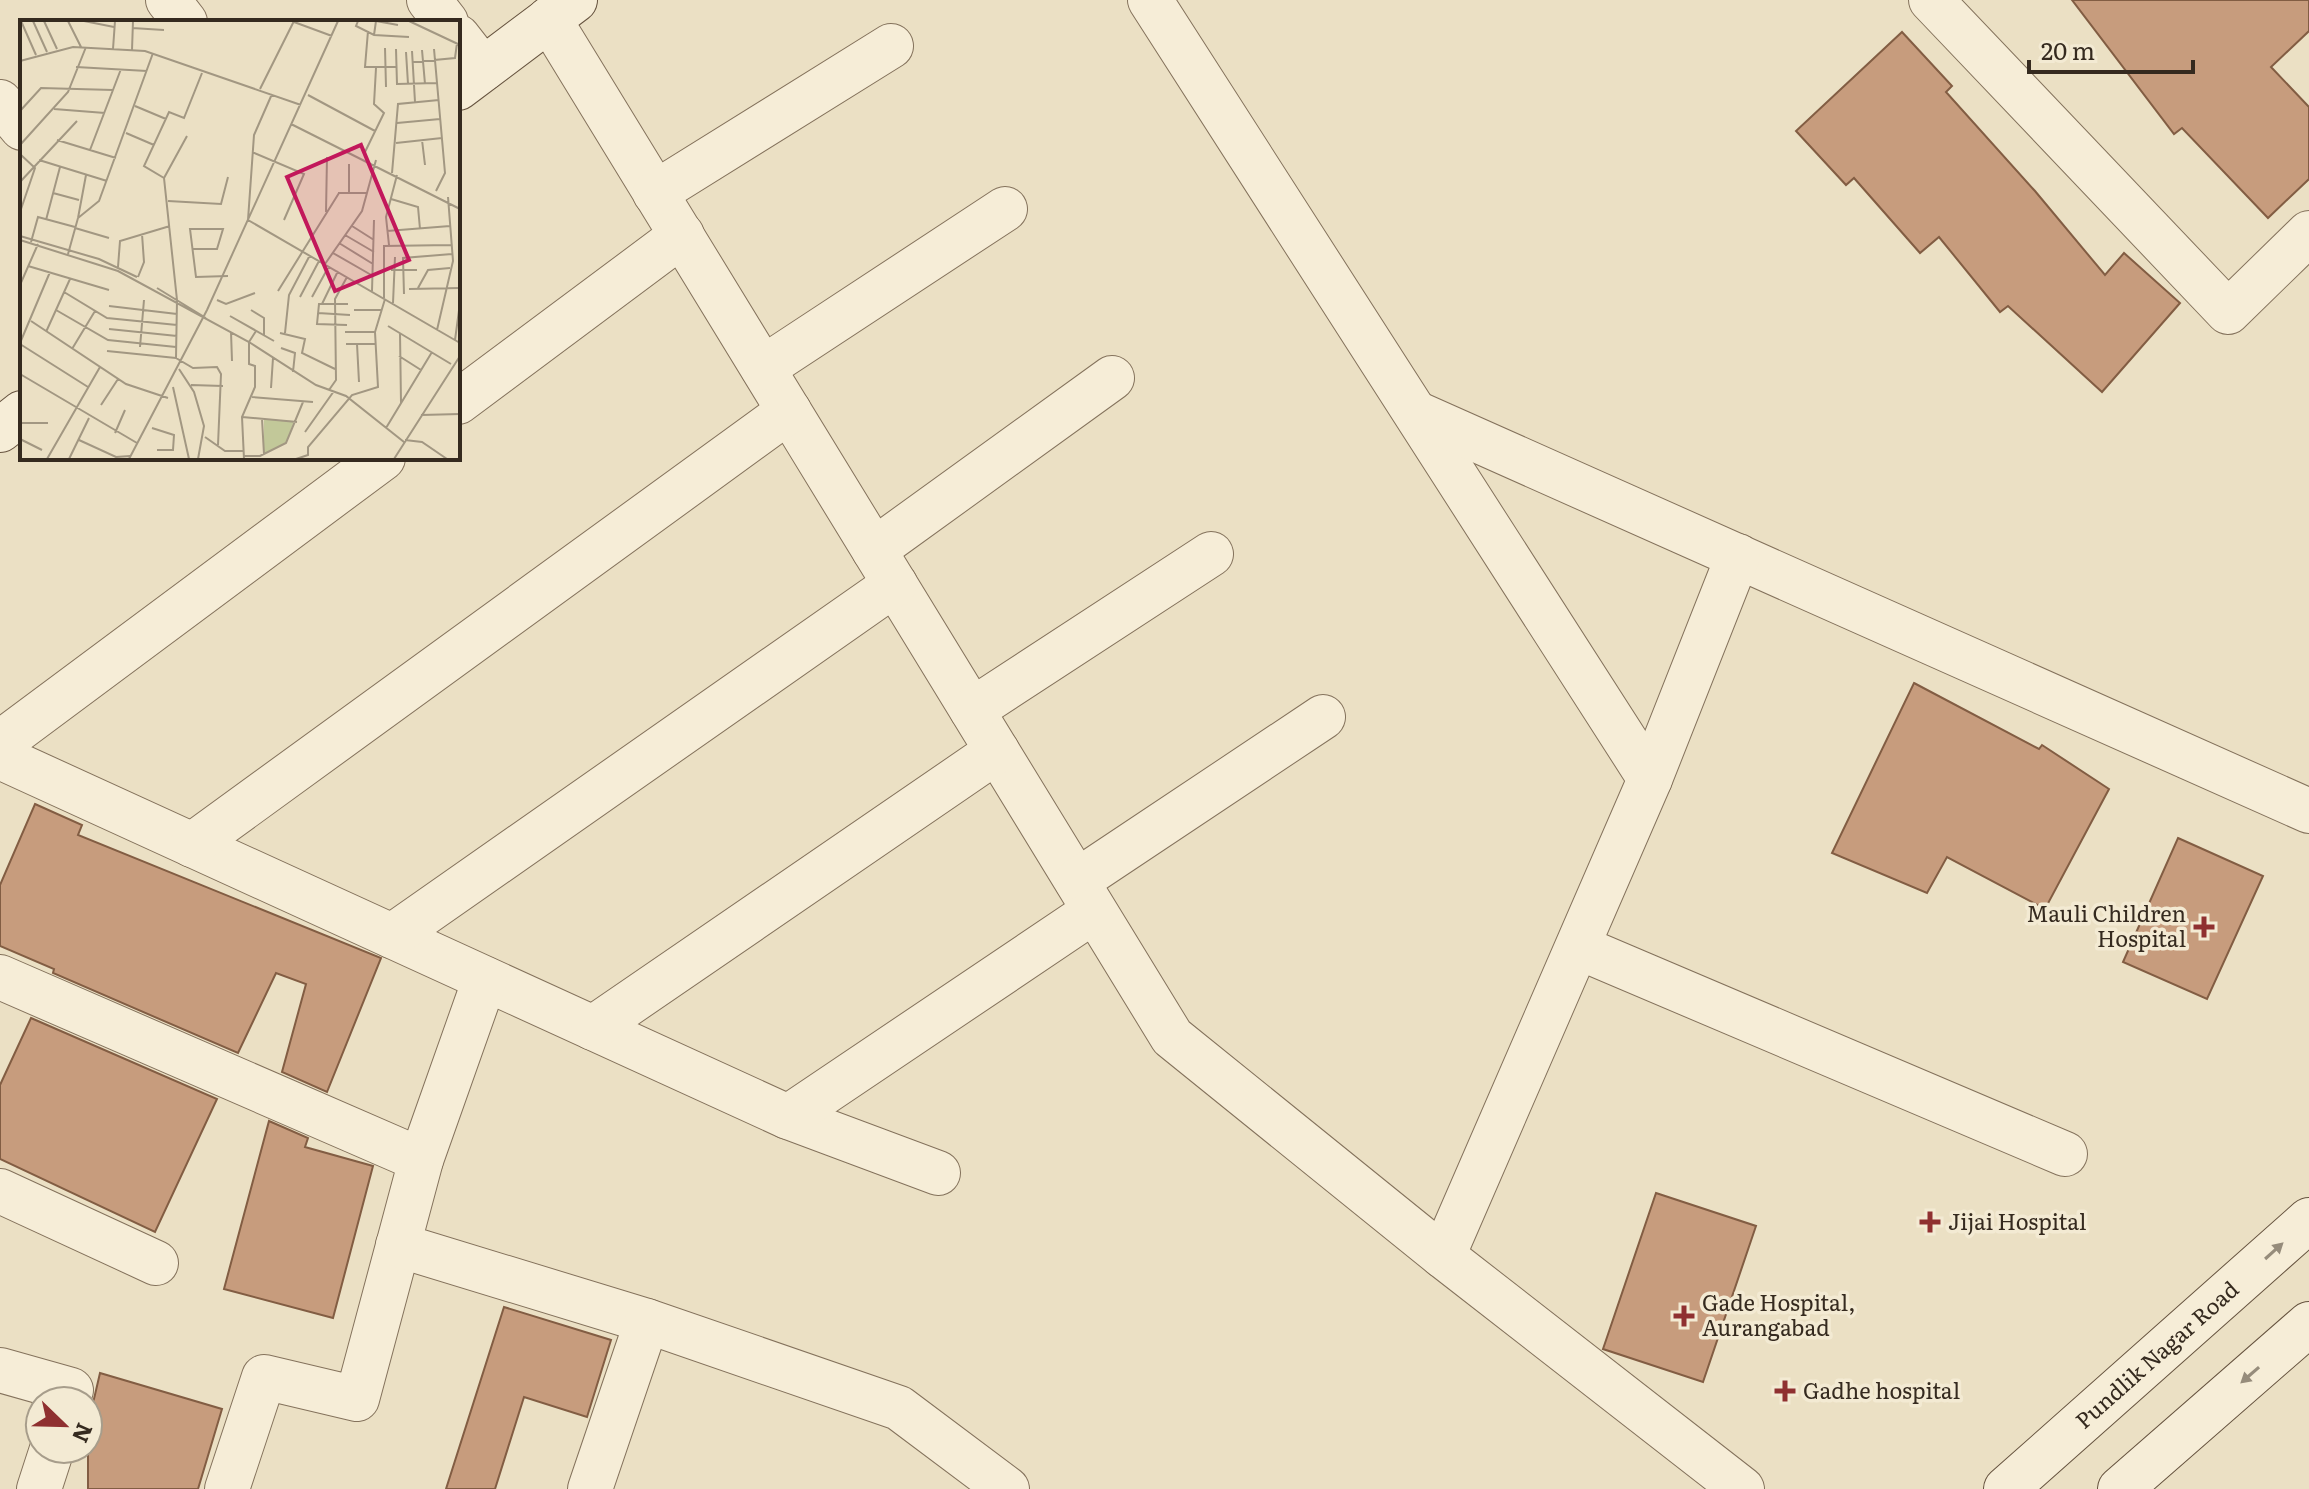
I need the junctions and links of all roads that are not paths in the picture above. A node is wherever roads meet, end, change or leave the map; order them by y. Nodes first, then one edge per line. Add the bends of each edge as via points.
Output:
1 (168, 0) edge
2 (429, 0) edge
3 (1150, 0) edge
4 (1931, 0) edge
5 (562, 10) edge
6 (183, 20) edge
7 (444, 20) edge
8 (891, 46) dead end
9 (466, 64) edge
10 (0, 102) edge
11 (20, 126) edge
12 (655, 193) junction
13 (1005, 209) dead end
14 (2309, 233) edge
15 (682, 235) junction
16 (763, 368) junction
17 (1112, 378) dead end
18 (460, 401) edge
19 (789, 411) junction
20 (1416, 413) junction
21 (20, 415) edge
22 (0, 430) edge
23 (380, 460) edge
24 (1211, 554) dead end
25 (1738, 556) junction
26 (884, 567) junction
27 (972, 710) junction
28 (1323, 717) dead end
29 (0, 743) edge
30 (997, 751) junction
31 (0, 757) edge
32 (1650, 779) junction
33 (2309, 811) edge
34 (192, 845) junction
35 (1086, 896) junction
36 (392, 936) junction
37 (1578, 947) junction
38 (0, 978) edge
39 (485, 979) junction
40 (593, 1028) junction
41 (788, 1117) junction
42 (2065, 1154) dead end
43 (421, 1160) junction
44 (938, 1173) dead end
45 (0, 1191) edge
46 (2309, 1220) edge
47 (398, 1245) junction
48 (1443, 1256) junction
49 (156, 1263) dead end
50 (647, 1321) junction
51 (2309, 1324) edge
52 (0, 1370) edge
53 (53, 1385) edge
54 (47, 1465) edge
55 (2135, 1484) edge
56 (39, 1489) edge
57 (227, 1489) edge
58 (590, 1489) edge
59 (1007, 1489) edge
60 (1742, 1489) edge
61 (2006, 1489) edge

1 - 6 street
2 - 7 street
3 - 20 street
4 - 14 street via 2228,312
5 - 9 street
5 - 12 street
8 - 12 street
10 - 11 street
12 - 15 street
13 - 16 street
15 - 16 street
15 - 18 street
16 - 19 street
17 - 26 street
19 - 26 street
19 - 34 street
20 - 25 street
20 - 32 street
21 - 22 street
23 - 29 street
24 - 27 street
25 - 32 street
25 - 33 street
26 - 27 street
26 - 36 street
27 - 30 street
28 - 35 street
30 - 35 street
30 - 40 street
31 - 34 street
32 - 37 street
34 - 36 street
35 - 41 street
35 - 48 street via 1172,1037
36 - 39 street
37 - 42 street
37 - 48 street
38 - 43 street
39 - 40 street
39 - 43 street
40 - 41 street
41 - 44 street
43 - 47 street
45 - 49 street
61 -> 46 street, Pundlik Nagar Road
47 - 50 street
47 - 57 street via 357,1399 264,1377
48 - 60 street
50 - 58 street
50 - 59 street via 899,1408
51 -> 55 street
52 - 53 street
54 - 56 street

